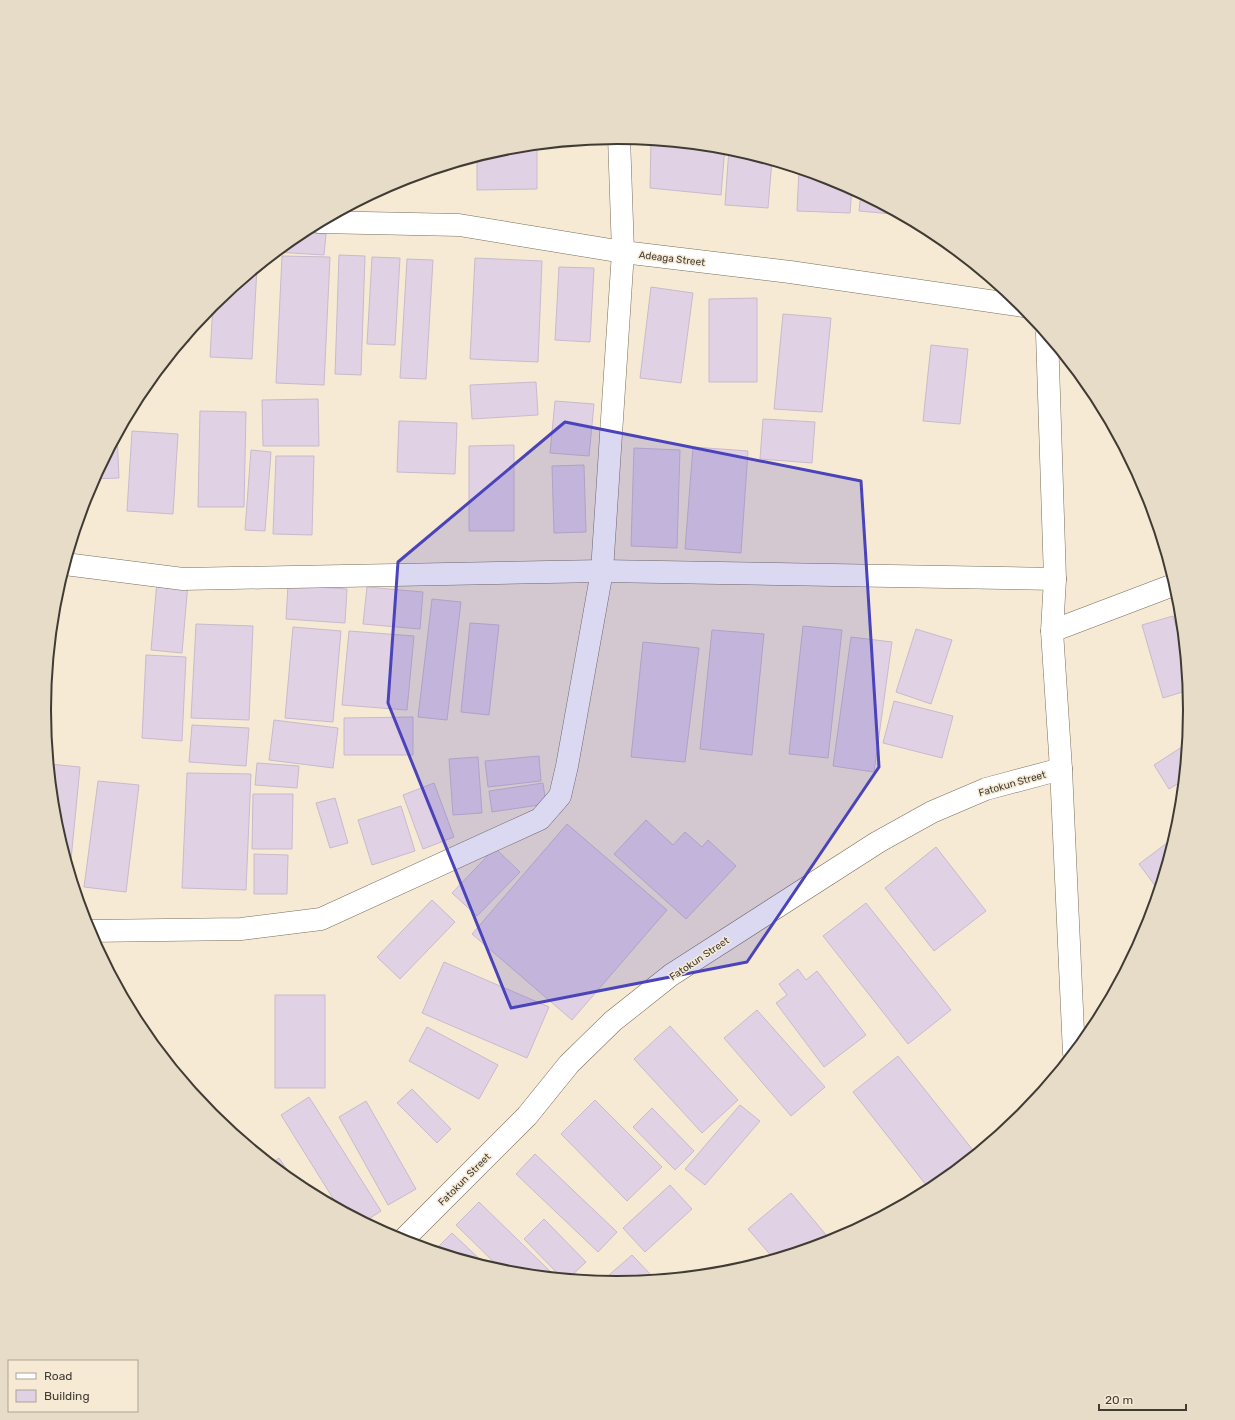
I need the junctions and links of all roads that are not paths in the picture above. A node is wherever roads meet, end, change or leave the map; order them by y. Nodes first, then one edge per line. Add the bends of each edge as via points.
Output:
1 (619, 144) edge
2 (329, 222) edge
3 (623, 252) junction
4 (1013, 304) edge
5 (1046, 340) edge
6 (70, 565) edge
7 (602, 571) junction
8 (1055, 579) junction
9 (1170, 586) edge
10 (1052, 631) junction
11 (1061, 769) junction
12 (96, 931) edge
13 (1074, 1046) edge
14 (408, 1235) edge

1 - 3 street
2 - 3 street, Adeaga Street via 459,225
3 - 4 street, Adeaga Street via 790,272
3 - 7 street
5 - 8 street
6 - 7 street via 183,579
7 - 8 street
7 - 12 street via 560,796 540,819 321,919 241,929
8 - 10 street
9 - 10 street
10 - 11 street
11 - 13 street
11 - 14 street, Fatokun Street via 986,789 932,812 878,842 671,975 612,1021 569,1064 527,1116

